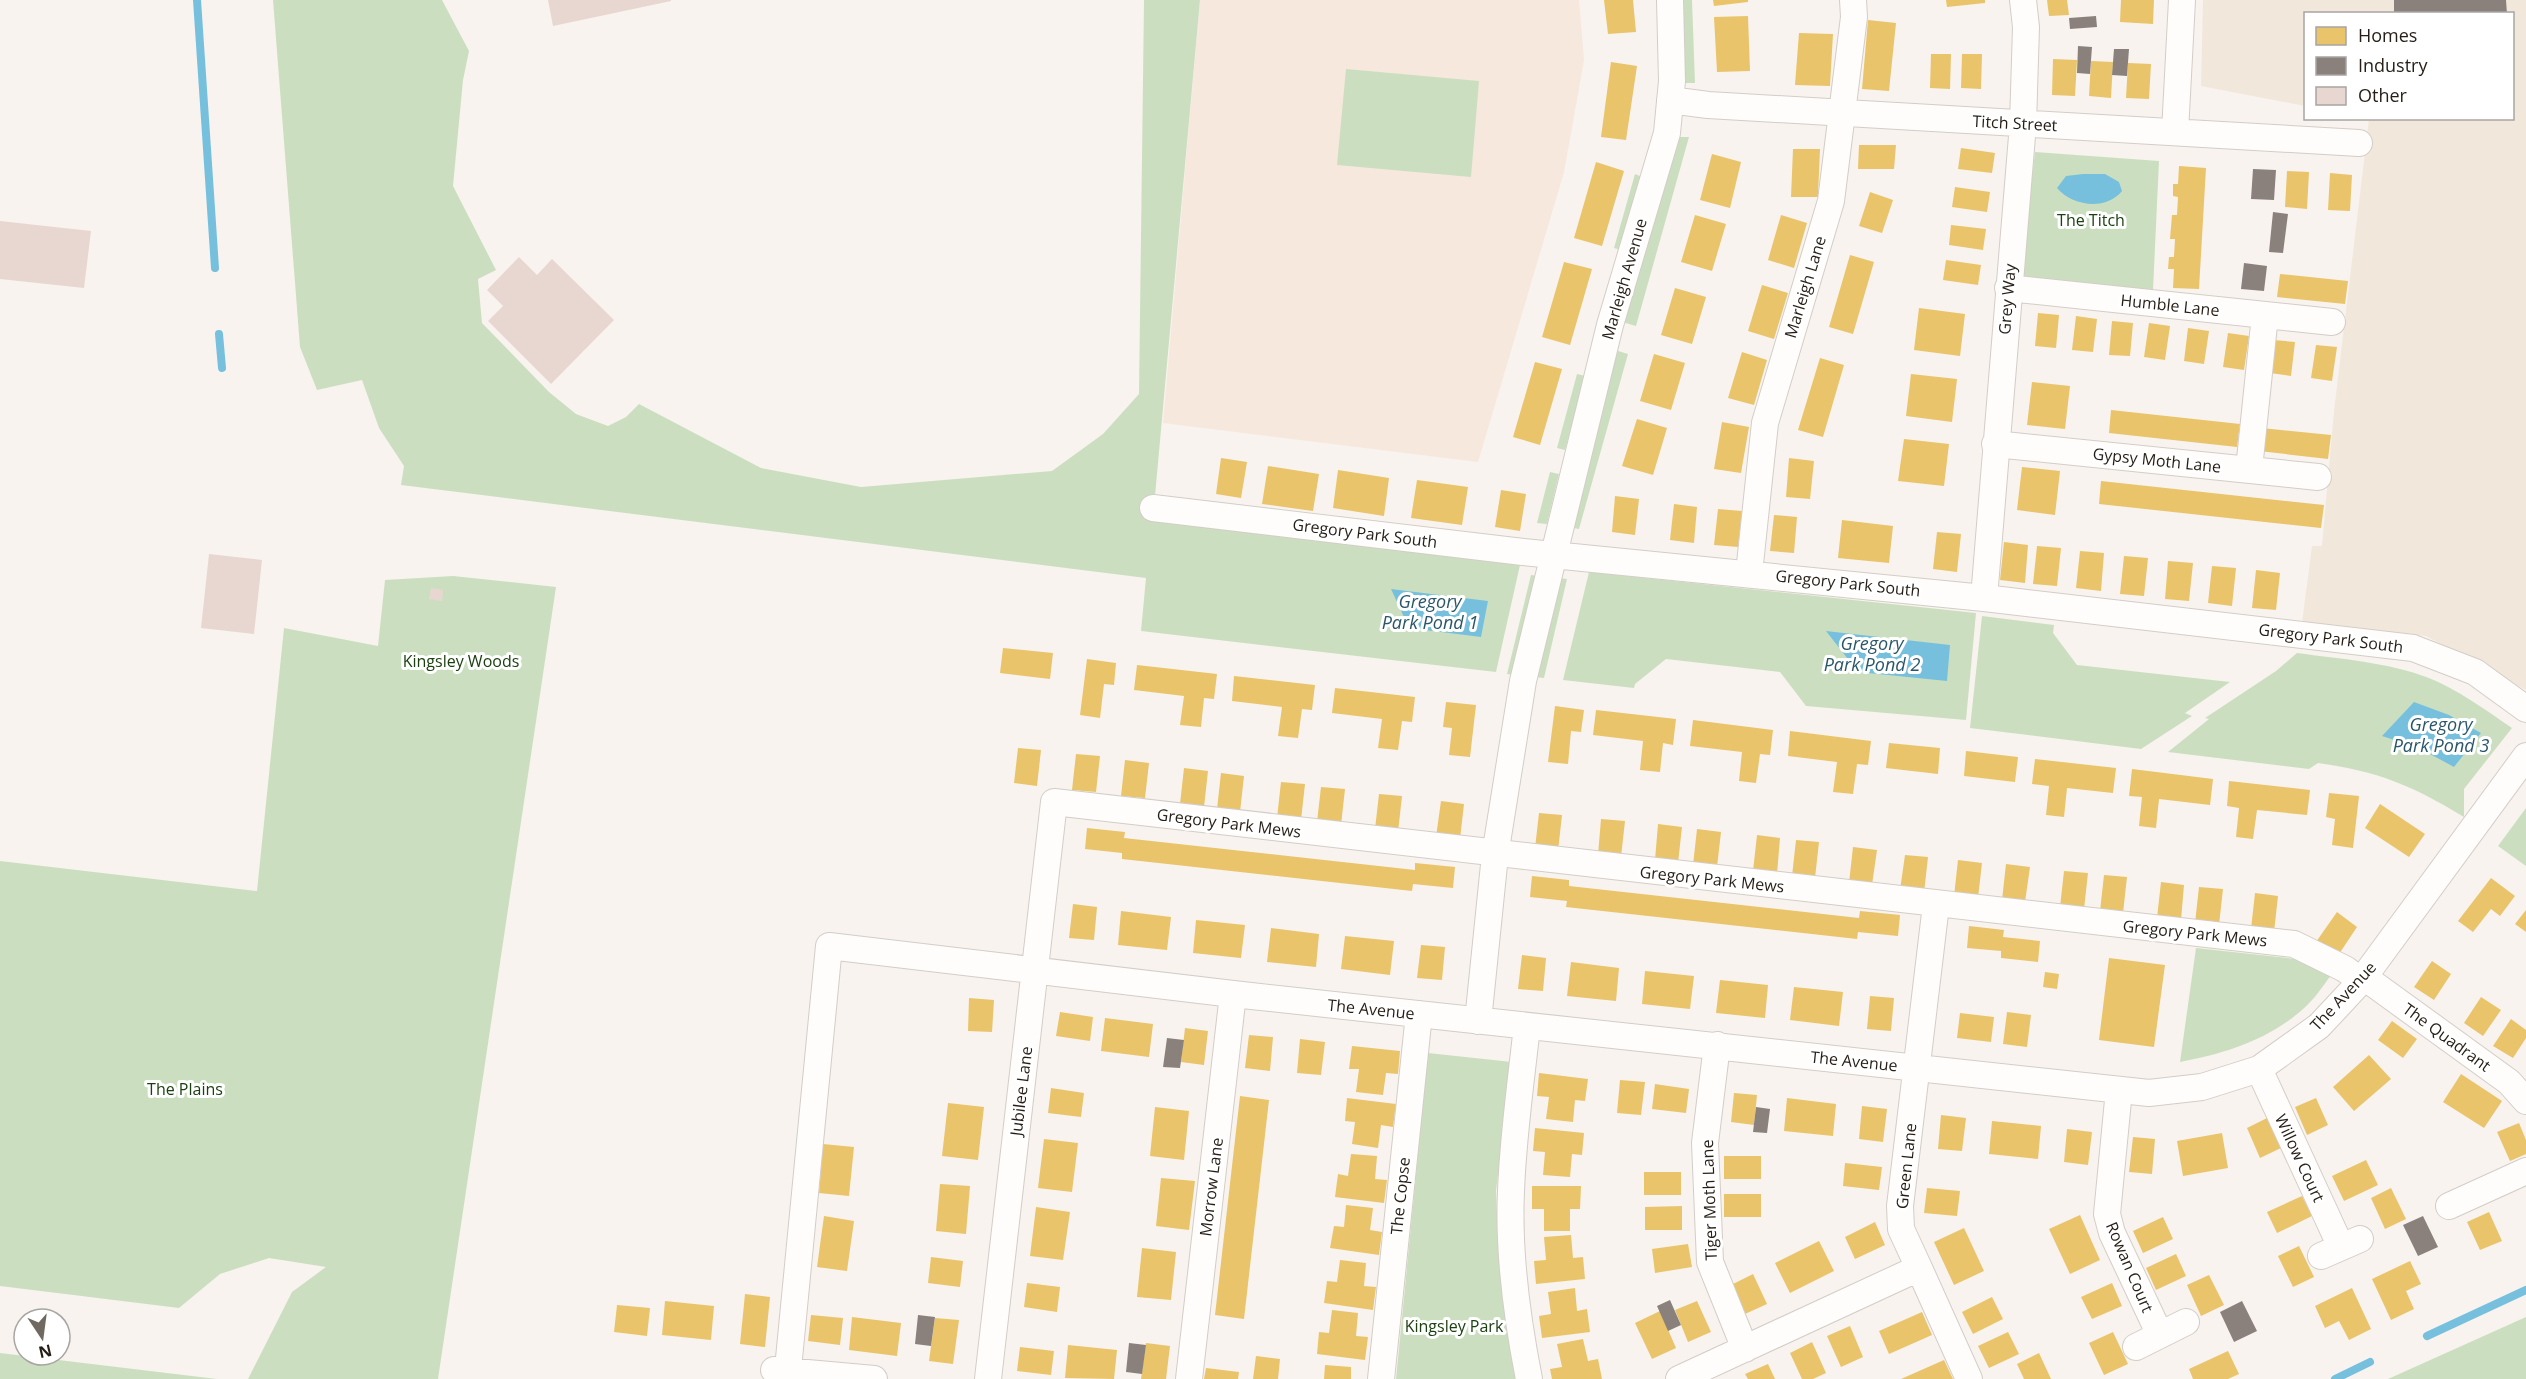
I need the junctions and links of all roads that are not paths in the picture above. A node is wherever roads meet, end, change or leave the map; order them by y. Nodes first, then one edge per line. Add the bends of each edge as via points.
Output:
1 (1670, 0) edge
2 (1852, 0) edge
3 (2023, 0) edge
4 (2182, 0) edge
5 (1670, 100) junction
6 (1842, 112) junction
7 (2023, 124) junction
8 (2175, 132) junction
9 (2360, 143) dead end
10 (2008, 288) junction
11 (2265, 315) junction
12 (2332, 322) dead end
13 (1995, 444) junction
14 (2249, 469) junction
15 (2318, 477) dead end
16 (1154, 508) dead end
17 (1552, 555) junction
18 (1749, 573) junction
19 (1984, 598) junction
20 (2526, 709) edge
21 (2526, 756) edge
22 (1054, 802) joint
23 (1495, 855) junction
24 (1936, 905) junction
25 (1035, 971) junction
26 (2363, 979) junction
27 (1233, 994) junction
28 (1419, 1014) junction
29 (1478, 1021) junction
30 (1527, 1026) junction
31 (1717, 1046) junction
32 (1918, 1068) junction
33 (2259, 1069) junction
34 (2119, 1090) junction
35 (2526, 1101) edge
36 (2526, 1171) edge
37 (2449, 1206) dead end
38 (2341, 1247) dead end
39 (1919, 1268) junction
40 (2186, 1322) dead end
41 (2160, 1335) junction
42 (2136, 1347) dead end
43 (1745, 1349) junction
44 (1719, 1371) edge
45 (783, 1373) edge
46 (874, 1379) edge
47 (988, 1379) edge
48 (1189, 1379) edge
49 (1381, 1379) edge
50 (1529, 1379) edge
51 (1679, 1379) edge
52 (1969, 1379) edge

1 - 5 street, Marleigh Avenue
2 - 6 street, Marleigh Lane via 1854,17
3 - 7 street, Grey Way
4 - 8 street
5 - 6 street, Titch Street
5 - 17 street, Marleigh Avenue via 1667,133 1610,325
6 - 7 street, Titch Street
6 - 18 street, Marleigh Lane via 1831,201 1765,423
7 - 8 street, Titch Street
7 - 10 street, Grey Way
8 - 9 street, Titch Street
10 - 11 street, Humble Lane
10 - 13 street, Grey Way
11 - 12 street, Humble Lane
11 - 14 street
13 - 14 street, Gypsy Moth Lane
13 - 19 street, Grey Way
14 - 15 street, Gypsy Moth Lane
16 - 17 street, Gregory Park South
17 - 18 street, Gregory Park South
17 - 23 street, Marleigh Avenue via 1523,681
18 - 19 street, Gregory Park South
19 - 20 street, Gregory Park South via 2413,648 2475,672
21 - 26 street, The Avenue
22 - 23 street, Gregory Park Mews
22 - 25 street, Jubilee Lane
23 - 24 street, Gregory Park Mews
23 - 29 street, Marleigh Avenue
24 - 26 street, Gregory Park Mews via 2294,944
24 - 32 street, Green Lane
25 - 27 street, The Avenue
25 - 45 street, The Avenue via 830,946
25 - 47 street, Jubilee Lane
26 - 33 street, The Avenue via 2319,1026
26 - 35 street, The Quadrant via 2509,1082
27 - 28 street, The Avenue
27 - 48 street, Morrow Lane
28 - 29 street, The Avenue
28 - 49 street, The Copse
29 - 30 street, The Avenue
30 - 31 street, The Avenue
30 - 50 street via 1511,1191 1511,1234 1516,1304
31 - 32 street, The Avenue
31 - 43 street, Tiger Moth Lane via 1705,1143 1710,1262
32 - 34 street, The Avenue
32 - 39 street, Green Lane via 1900,1206 1901,1228
33 - 34 street, The Avenue via 2172,1092
33 - 38 street, Willow Court
34 - 41 street, Rowan Court via 2107,1214 2112,1233
36 - 37 street
39 - 43 street
39 - 52 street, Green Lane
40 - 41 street
41 - 42 street
43 - 44 street
44 - 51 street
45 - 46 street

